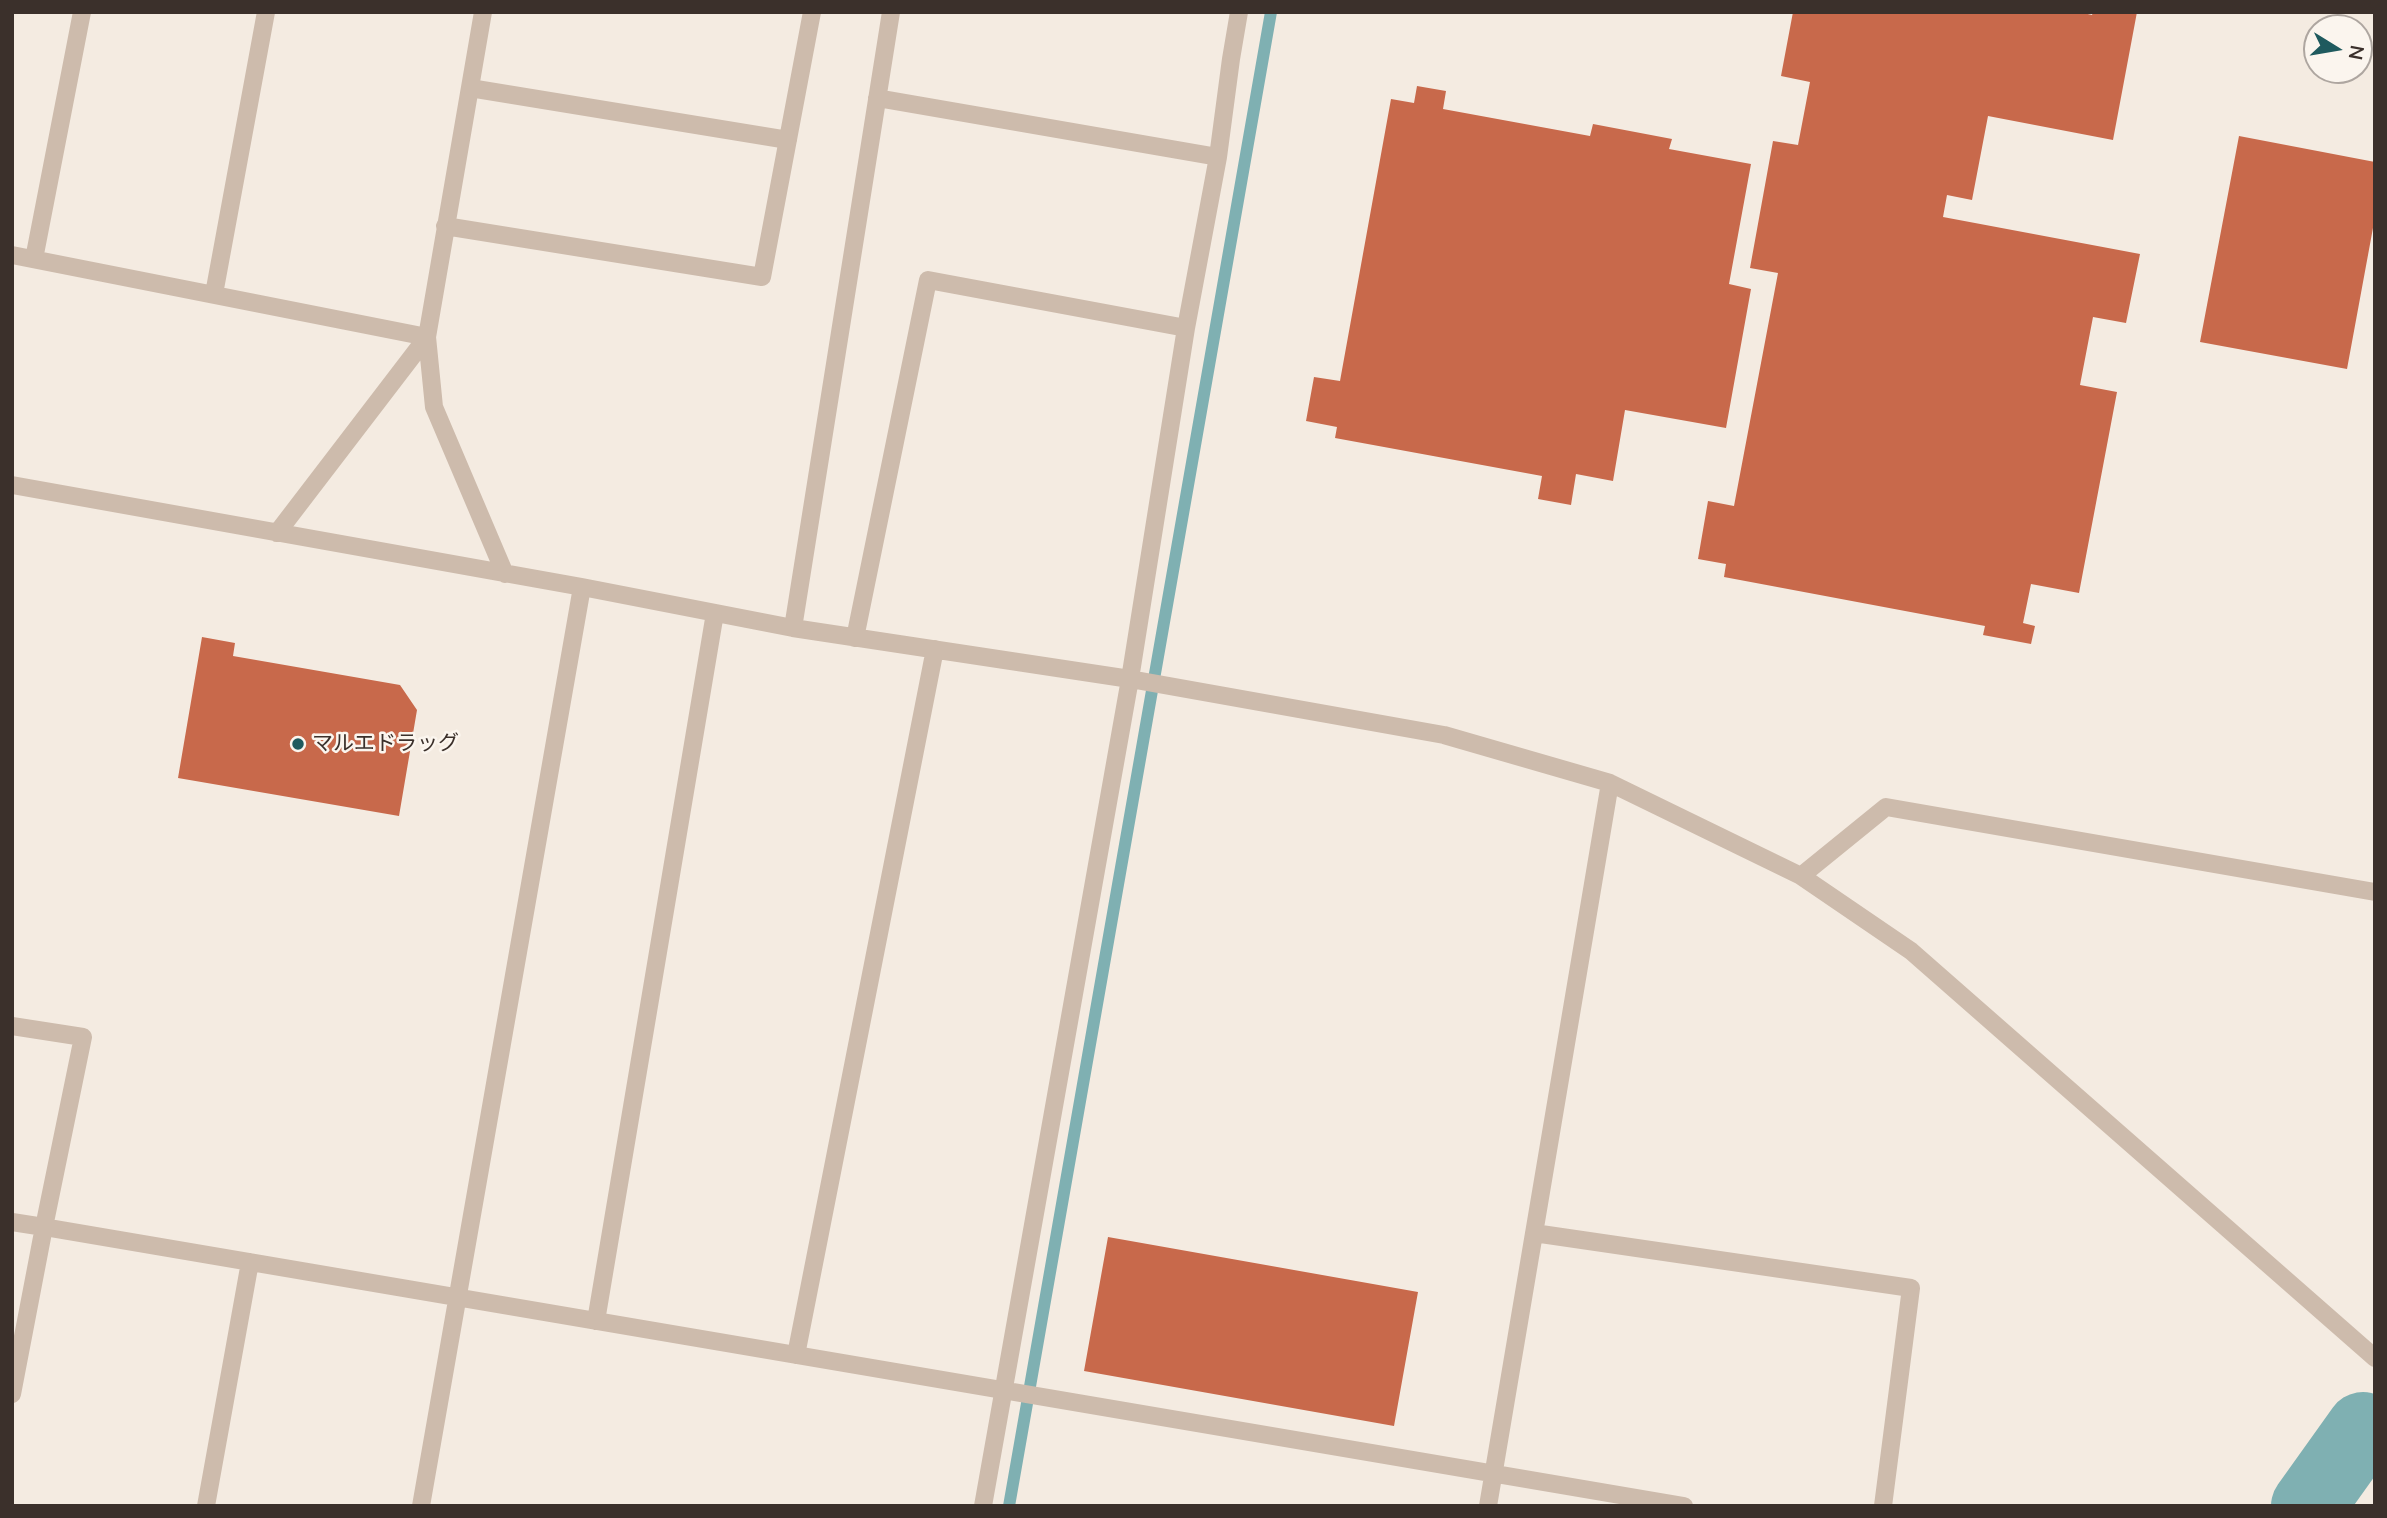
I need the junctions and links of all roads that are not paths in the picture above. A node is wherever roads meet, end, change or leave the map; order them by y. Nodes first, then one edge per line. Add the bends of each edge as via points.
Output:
1 (82, 12) edge
2 (266, 12) edge
3 (484, 12) edge
4 (812, 12) edge
5 (891, 12) edge
6 (1239, 12) edge
7 (470, 88) junction
8 (877, 98) junction
9 (788, 141) junction
10 (1218, 157) junction
11 (445, 226) junction
12 (12, 255) edge
13 (34, 259) junction
14 (214, 294) junction
15 (1186, 328) junction
16 (427, 337) junction
17 (12, 485) edge
18 (277, 533) junction
19 (505, 574) junction
20 (582, 587) junction
21 (715, 613) junction
22 (793, 628) junction
23 (855, 638) junction
24 (935, 649) junction
25 (1132, 679) junction
26 (1610, 783) junction
27 (1801, 876) junction
28 (2375, 892) edge
29 (12, 1026) edge
30 (12, 1222) edge
31 (44, 1227) junction
32 (1534, 1233) junction
33 (250, 1262) junction
34 (457, 1298) junction
35 (596, 1321) junction
36 (796, 1355) junction
37 (2375, 1358) edge
38 (1004, 1390) junction
39 (12, 1394) edge
40 (1493, 1473) junction
41 (206, 1506) edge
42 (421, 1506) edge
43 (983, 1506) edge
44 (1488, 1506) edge
45 (1684, 1506) edge
46 (1883, 1506) edge

1 - 13 street
2 - 14 street
3 - 7 street
4 - 9 street
5 - 8 street
6 - 10 street
7 - 9 street
7 - 11 street
8 - 10 street
8 - 22 street
9 - 11 street via 762,277
10 - 15 street
11 - 16 street
12 - 13 street
13 - 14 street
14 - 16 street
15 - 23 street via 928,280
15 - 25 street
16 - 18 street
16 - 19 street via 434,407
17 - 18 street
18 - 19 street
19 - 20 street
20 - 21 street
20 - 34 street
21 - 22 street
21 - 35 street
22 - 23 street
23 - 24 street
24 - 25 street
24 - 36 street
25 - 26 street via 1444,735
25 - 38 street
26 - 27 street
26 - 32 street
27 - 28 street via 1886,807
27 - 37 street via 1911,951
29 - 31 street via 83,1037
30 - 31 street
31 - 33 street
31 - 39 street
32 - 40 street
32 - 46 street via 1911,1289
33 - 34 street
33 - 41 street
34 - 35 street
34 - 42 street
35 - 36 street
36 - 38 street
38 - 40 street
38 - 43 street
40 - 44 street
40 - 45 street

